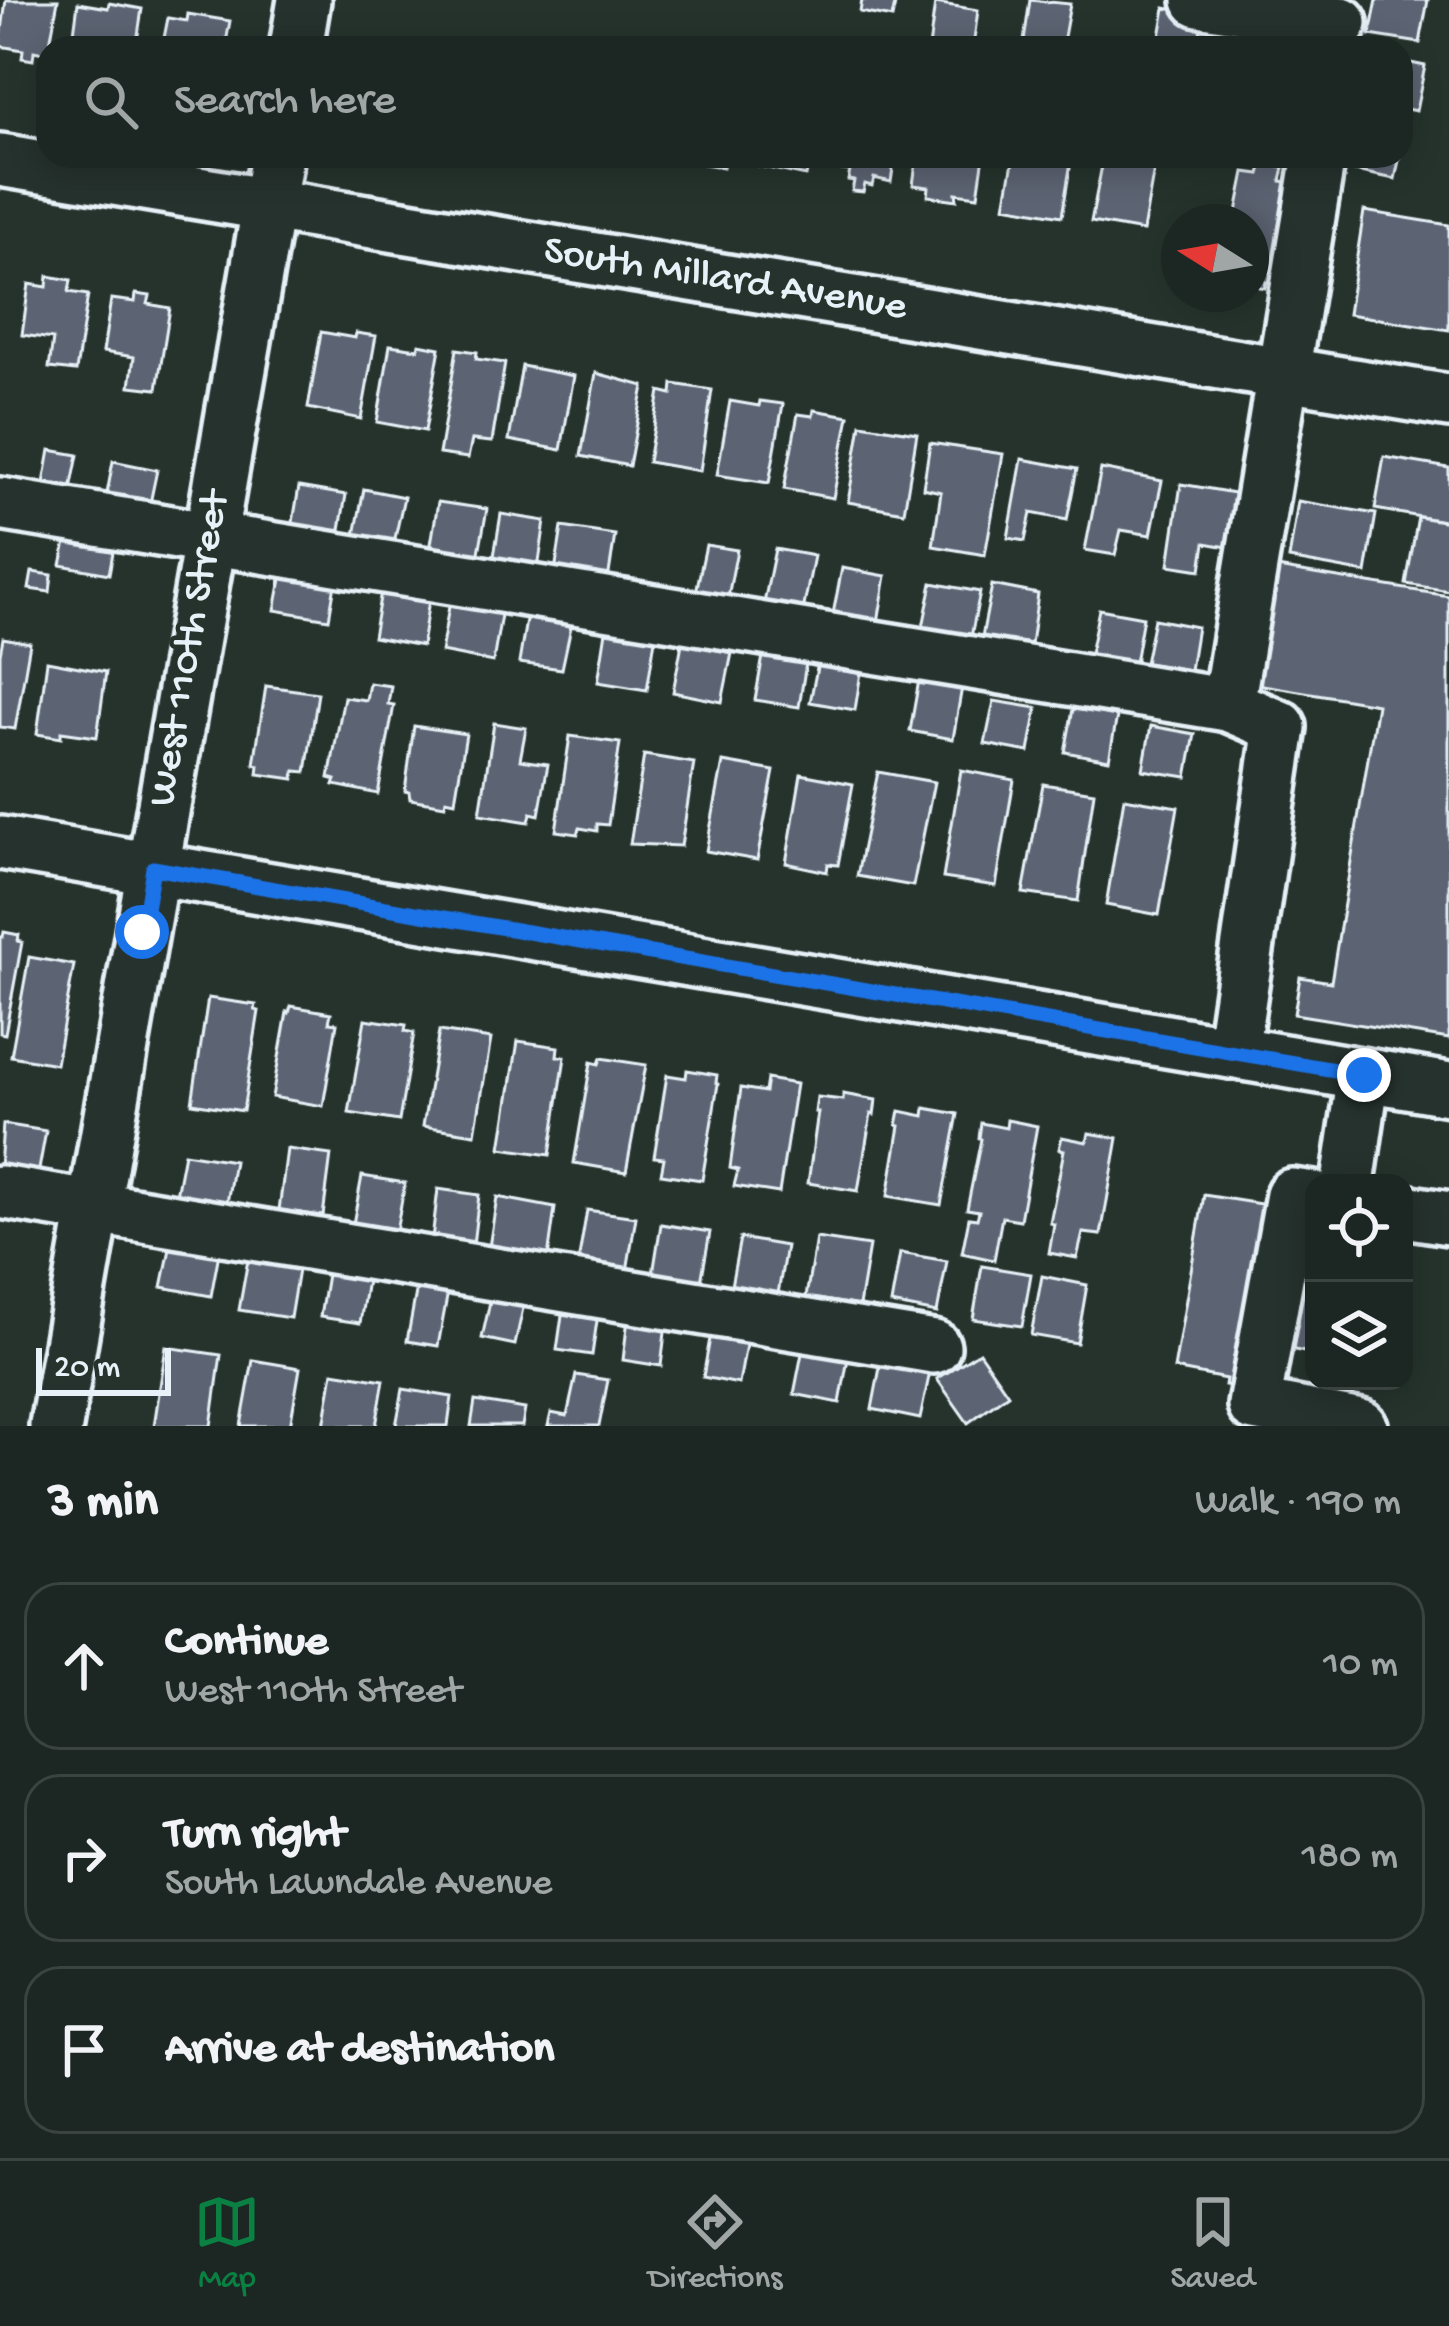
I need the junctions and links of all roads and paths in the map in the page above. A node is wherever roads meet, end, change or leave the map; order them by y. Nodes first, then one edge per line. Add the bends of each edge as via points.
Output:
1 (304, 0) edge
2 (1199, 0) edge
3 (1341, 24) edge
4 (298, 36) edge
5 (0, 160) edge
6 (36, 163) edge
7 (109, 168) edge
8 (1317, 168) edge
9 (272, 180) edge
10 (1283, 374) junction
11 (1449, 401) edge
12 (0, 504) edge
13 (210, 539) junction
14 (1228, 705) junction
15 (0, 843) edge
16 (153, 868) junction
17 (1232, 1052) junction
18 (1364, 1075) junction
19 (1449, 1089) edge
20 (1349, 1174) edge
21 (0, 1192) edge
22 (1305, 1197) edge
23 (94, 1207) junction
24 (1413, 1212) edge
25 (1449, 1218) edge
26 (934, 1347) dead end
27 (56, 1426) edge
28 (1361, 1426) edge

1 - 4 street
2 - 3 street
5 - 6 street, South Millard Avenue
7 - 9 street, South Millard Avenue
8 - 10 street
9 - 10 street, South Millard Avenue
9 - 13 street, West 110th Street
10 - 11 street, South Millard Avenue
10 - 14 street
12 - 13 street
13 - 14 street
13 - 16 street, West 110th Street
14 - 17 street via 1280,727
15 - 16 street
16 - 17 street
16 - 23 street, West 110th Street
17 - 18 street
18 - 19 street
18 - 20 street
21 - 23 street
22 - 28 street via 1292,1195 1254,1405
23 - 26 street
23 - 27 street, West 110th Street
24 - 25 street

